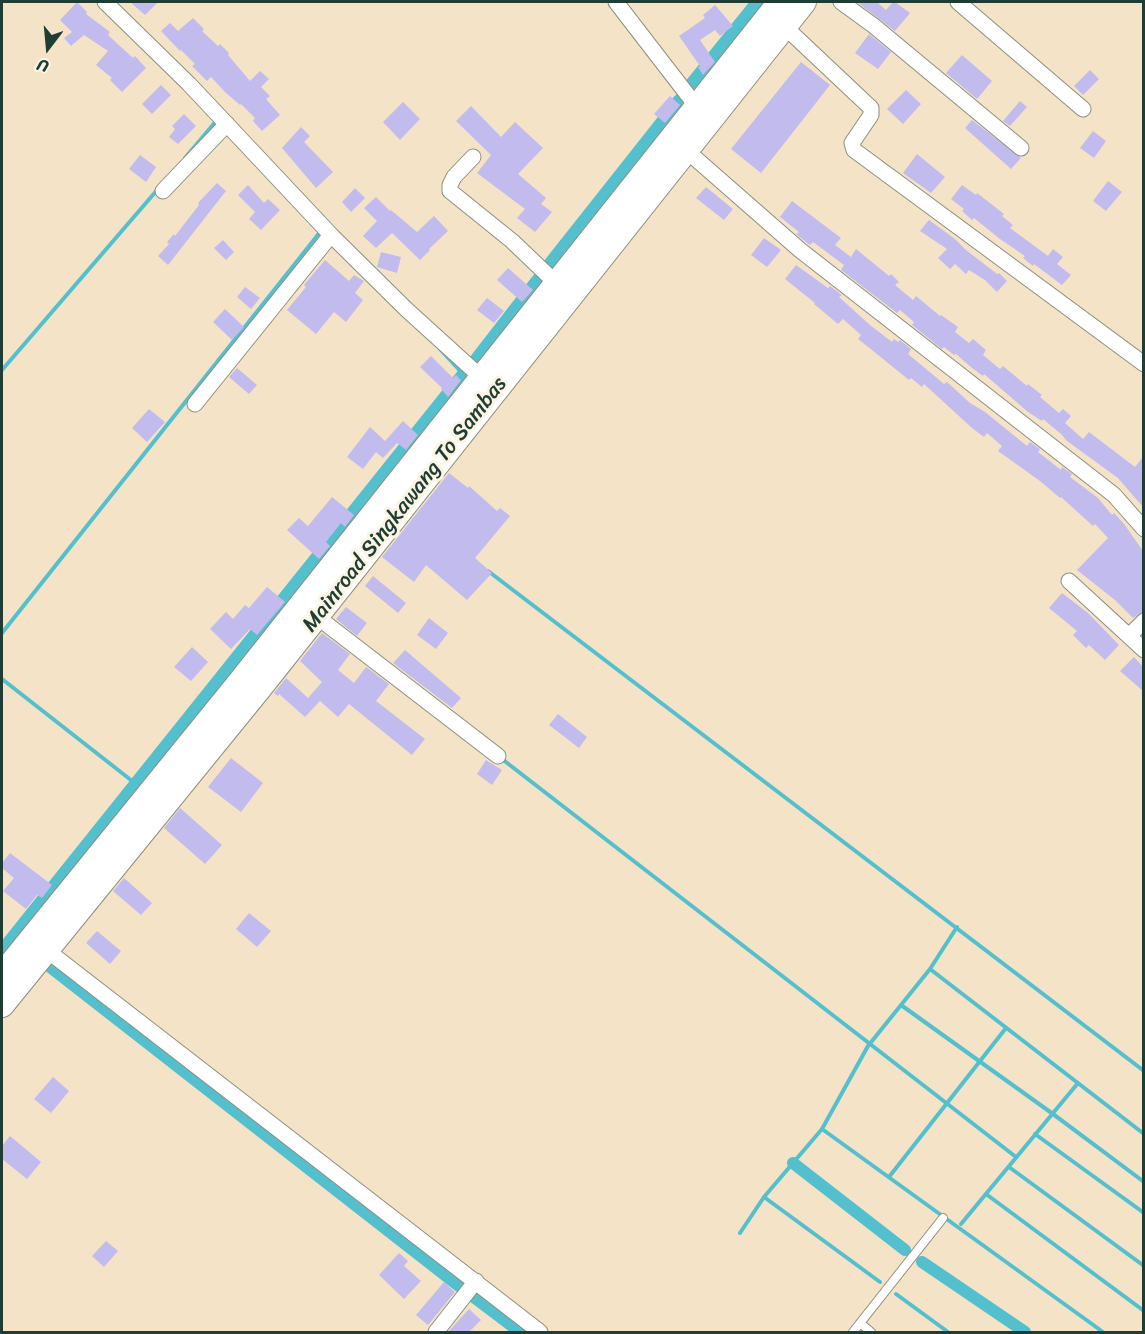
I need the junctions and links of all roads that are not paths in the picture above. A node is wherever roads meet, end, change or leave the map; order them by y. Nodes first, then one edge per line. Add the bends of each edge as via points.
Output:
1 (105, 2) edge
2 (616, 2) edge
3 (841, 2) edge
4 (958, 2) edge
5 (795, 3) edge
6 (785, 27) junction
7 (697, 108) junction
8 (1083, 109) dead end
9 (226, 124) junction
10 (1021, 148) dead end
11 (687, 151) junction
12 (473, 157) dead end
13 (163, 191) dead end
14 (331, 235) junction
15 (557, 284) junction
16 (513, 354) junction
17 (1143, 364) edge
18 (482, 378) junction
19 (195, 404) dead end
20 (1143, 529) edge
21 (1069, 581) dead end
22 (316, 616) junction
23 (1143, 621) edge
24 (1129, 636) junction
25 (285, 641) junction
26 (1143, 650) edge
27 (498, 756) dead end
28 (39, 945) junction
29 (2, 975) edge
30 (2, 1005) edge
31 (943, 1218) dead end
32 (476, 1281) junction
33 (860, 1323) junction
34 (436, 1332) edge
35 (540, 1332) edge
36 (853, 1332) edge
37 (871, 1332) edge

1 - 9 street
2 - 7 street
3 - 10 street
4 - 8 street
5 - 6 highway, Mainroad Singkawang To Sambas
5 - 7 highway, Mainroad Singkawang To Sambas
6 - 11 highway, Mainroad Singkawang To Sambas
6 - 17 street via 871,108 871,115 852,143 854,150
7 - 15 highway, Mainroad Singkawang To Sambas
9 - 13 street
9 - 14 street
11 - 16 highway, Mainroad Singkawang To Sambas
11 - 20 street via 800,250 1114,495
12 - 15 street via 454,177 450,191
14 - 18 street
14 - 19 street
15 - 16 highway, Mainroad Singkawang To Sambas
16 - 18 highway, Mainroad Singkawang To Sambas
16 - 22 highway, Mainroad Singkawang To Sambas
18 - 25 highway, Mainroad Singkawang To Sambas
21 - 24 street
22 - 25 highway, Mainroad Singkawang To Sambas
22 - 27 street
23 - 24 street
24 - 26 street
25 - 28 highway, Mainroad Singkawang To Sambas
28 - 29 highway, Mainroad Singkawang To Sambas
28 - 30 highway, Mainroad Singkawang To Sambas
28 - 32 street
31 - 33 lane
32 - 34 street
32 - 35 street
33 - 36 lane
33 - 37 lane

